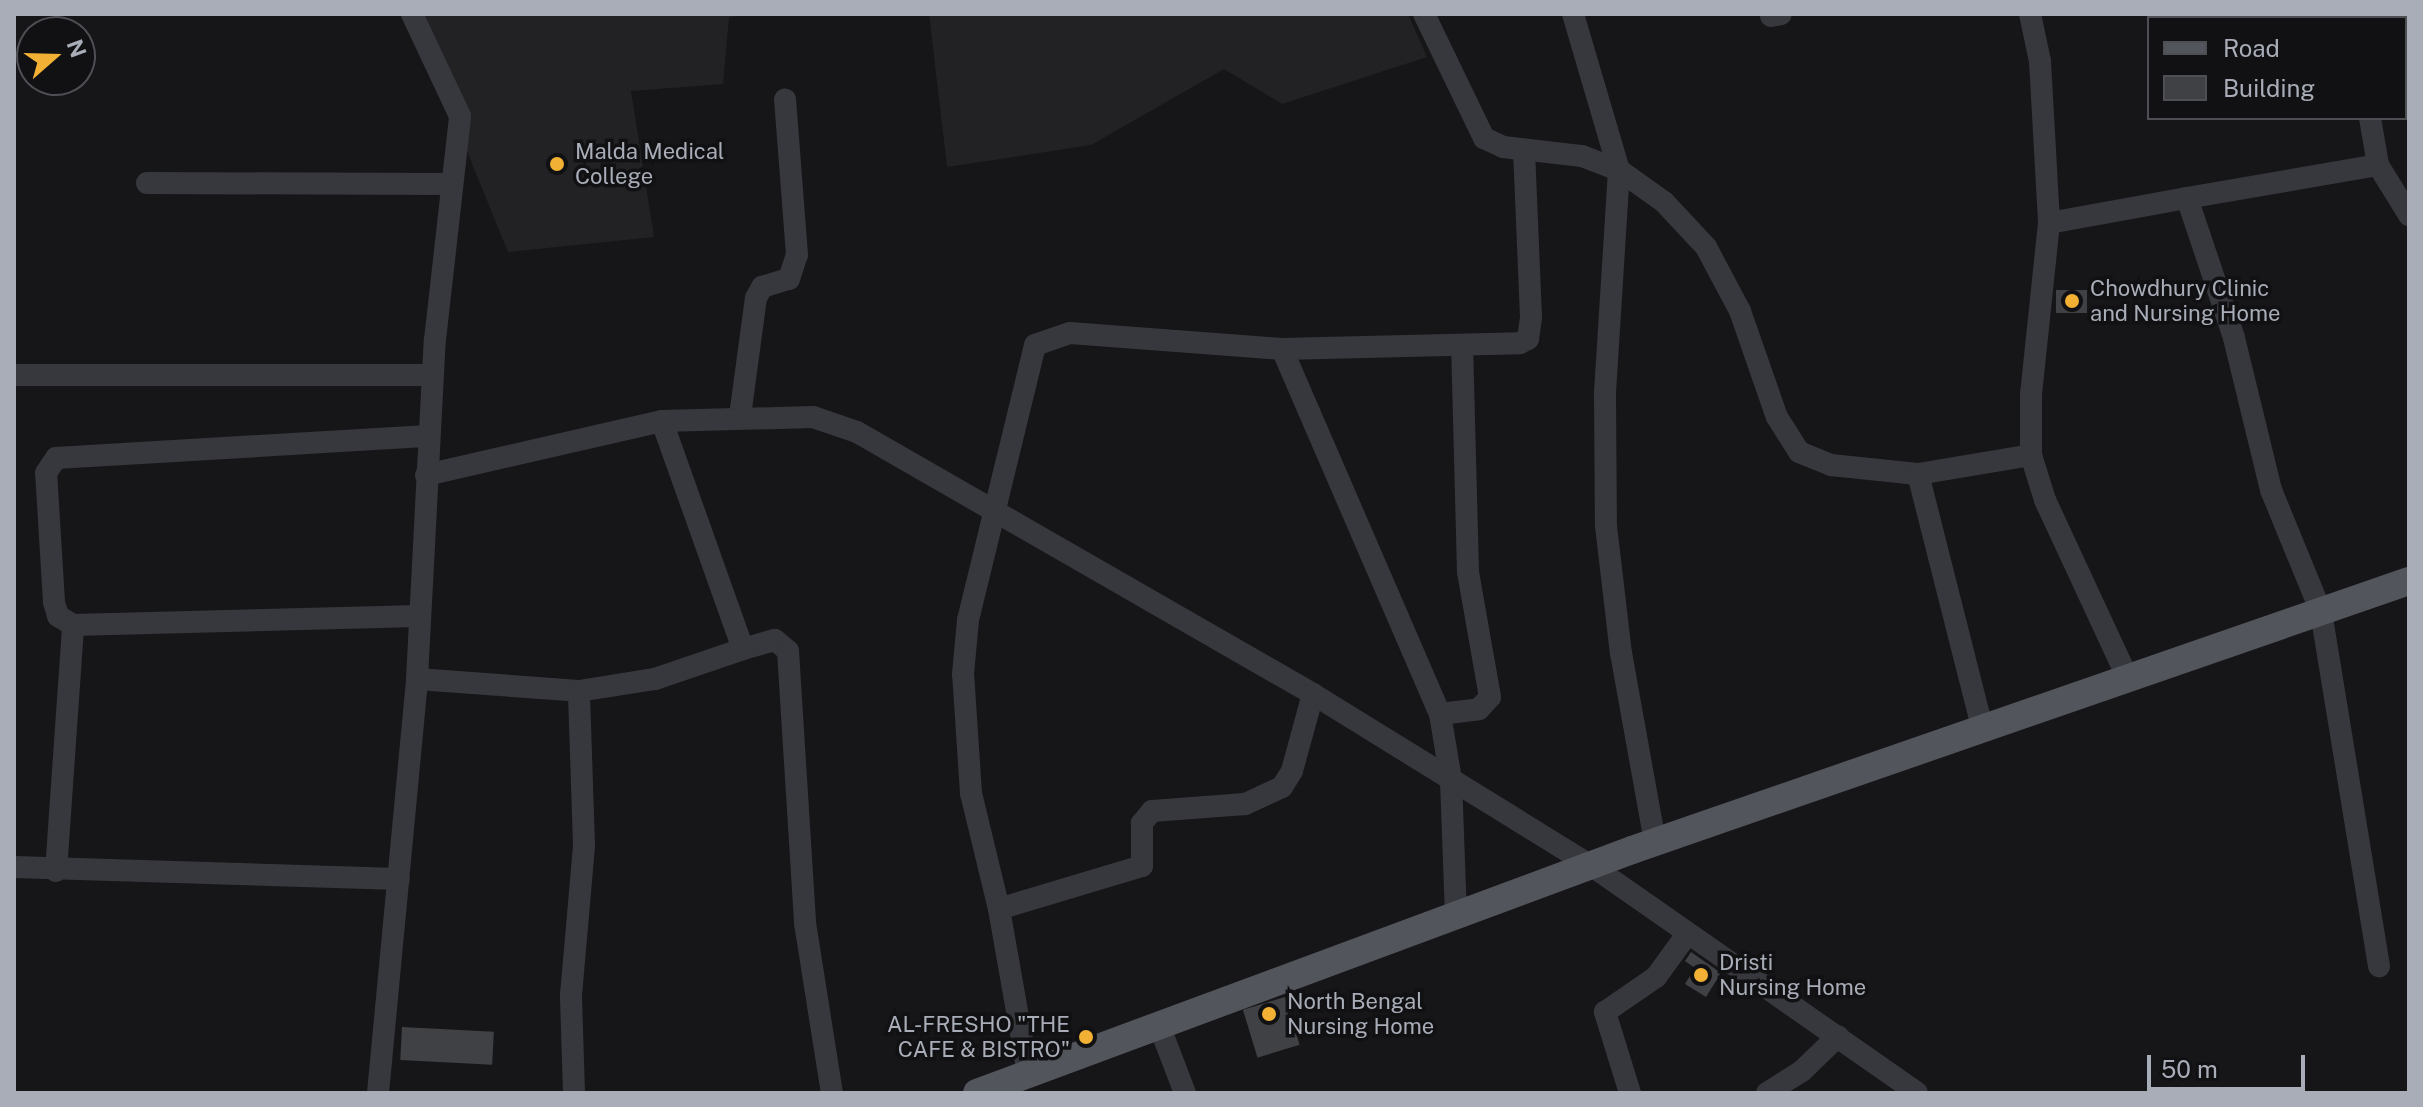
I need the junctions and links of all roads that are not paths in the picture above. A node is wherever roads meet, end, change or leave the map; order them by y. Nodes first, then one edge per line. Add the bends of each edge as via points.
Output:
1 (412, 14) edge
2 (1424, 14) edge
3 (1573, 14) edge
4 (2030, 14) edge
5 (785, 99) dead end
6 (2370, 120) edge
7 (1524, 151) junction
8 (2378, 165) junction
9 (1619, 170) junction
10 (147, 183) dead end
11 (450, 184) junction
12 (2187, 198) junction
13 (2409, 215) edge
14 (2049, 223) junction
15 (1462, 346) junction
16 (1282, 349) junction
17 (14, 375) edge
18 (432, 375) junction
19 (740, 416) junction
20 (662, 421) junction
21 (428, 436) junction
22 (2031, 455) junction
23 (1918, 474) junction
24 (426, 475) junction
25 (994, 513) junction
26 (2409, 581) edge
27 (2321, 612) junction
28 (419, 616) junction
29 (73, 625) junction
30 (743, 649) junction
31 (417, 679) junction
32 (2128, 679) junction
33 (579, 691) junction
34 (1313, 694) junction
35 (1440, 714) junction
36 (1983, 731) junction
37 (1451, 780) junction
38 (1655, 842) junction
39 (1592, 866) junction
40 (14, 867) edge
41 (56, 871) junction
42 (399, 879) junction
43 (999, 909) junction
44 (1456, 917) junction
45 (1688, 933) junction
46 (2379, 966) dead end
47 (1159, 1025) junction
48 (1838, 1036) junction
49 (1028, 1074) junction
50 (378, 1093) edge
51 (574, 1093) edge
52 (832, 1093) edge
53 (977, 1093) edge
54 (1185, 1093) edge
55 (1630, 1093) edge
56 (1767, 1093) edge
57 (1917, 1093) edge

1 - 11 street via 460,116
2 - 7 street via 1484,138
3 - 9 street
4 - 14 street via 2040,61
5 - 19 street via 797,255 789,279 762,287 756,298
6 - 8 street
7 - 9 street via 1582,156
7 - 15 street via 1531,330 1520,343
8 - 12 street
8 - 13 street
9 - 23 street via 1664,202 1706,247 1740,311 1777,417 1799,452 1831,465
9 - 38 street via 1605,395 1606,526 1623,669
10 - 11 street
11 - 18 street
12 - 14 street
12 - 27 street via 2234,338 2271,490
14 - 22 street via 2031,394
15 - 16 street
15 - 35 street via 1468,572 1490,697 1479,709
16 - 25 street via 1070,333 1043,338 1035,345
16 - 35 street
17 - 18 street
18 - 21 street
19 - 20 street
19 - 25 street via 834,422
20 - 24 street
20 - 30 street
21 - 24 street
21 - 29 street via 56,458 46,473 54,602 58,616
22 - 23 street
22 - 32 street via 2045,500
23 - 36 street
24 - 28 street
25 - 34 street
25 - 43 street via 968,620 963,674 971,793
26 - 27 main road
27 - 32 main road
27 - 46 street
28 - 29 street
28 - 31 street
29 - 41 street
30 - 33 street via 655,679
30 - 52 street via 775,640 788,651 805,923
31 - 33 street
31 - 42 street
32 - 36 main road
33 - 51 street via 584,845 571,995
34 - 37 street
34 - 43 street via 1292,771 1282,787 1245,804 1152,811 1142,823 1142,866
35 - 37 street
36 - 38 main road
37 - 39 street
37 - 44 street
38 - 39 main road
39 - 44 main road
39 - 45 street
40 - 41 street
41 - 42 street
42 - 50 street
43 - 49 street
44 - 47 main road
45 - 48 street
45 - 55 street via 1656,977 1605,1012
47 - 49 main road
47 - 54 street
48 - 56 street via 1802,1071
48 - 57 street
49 - 53 main road

